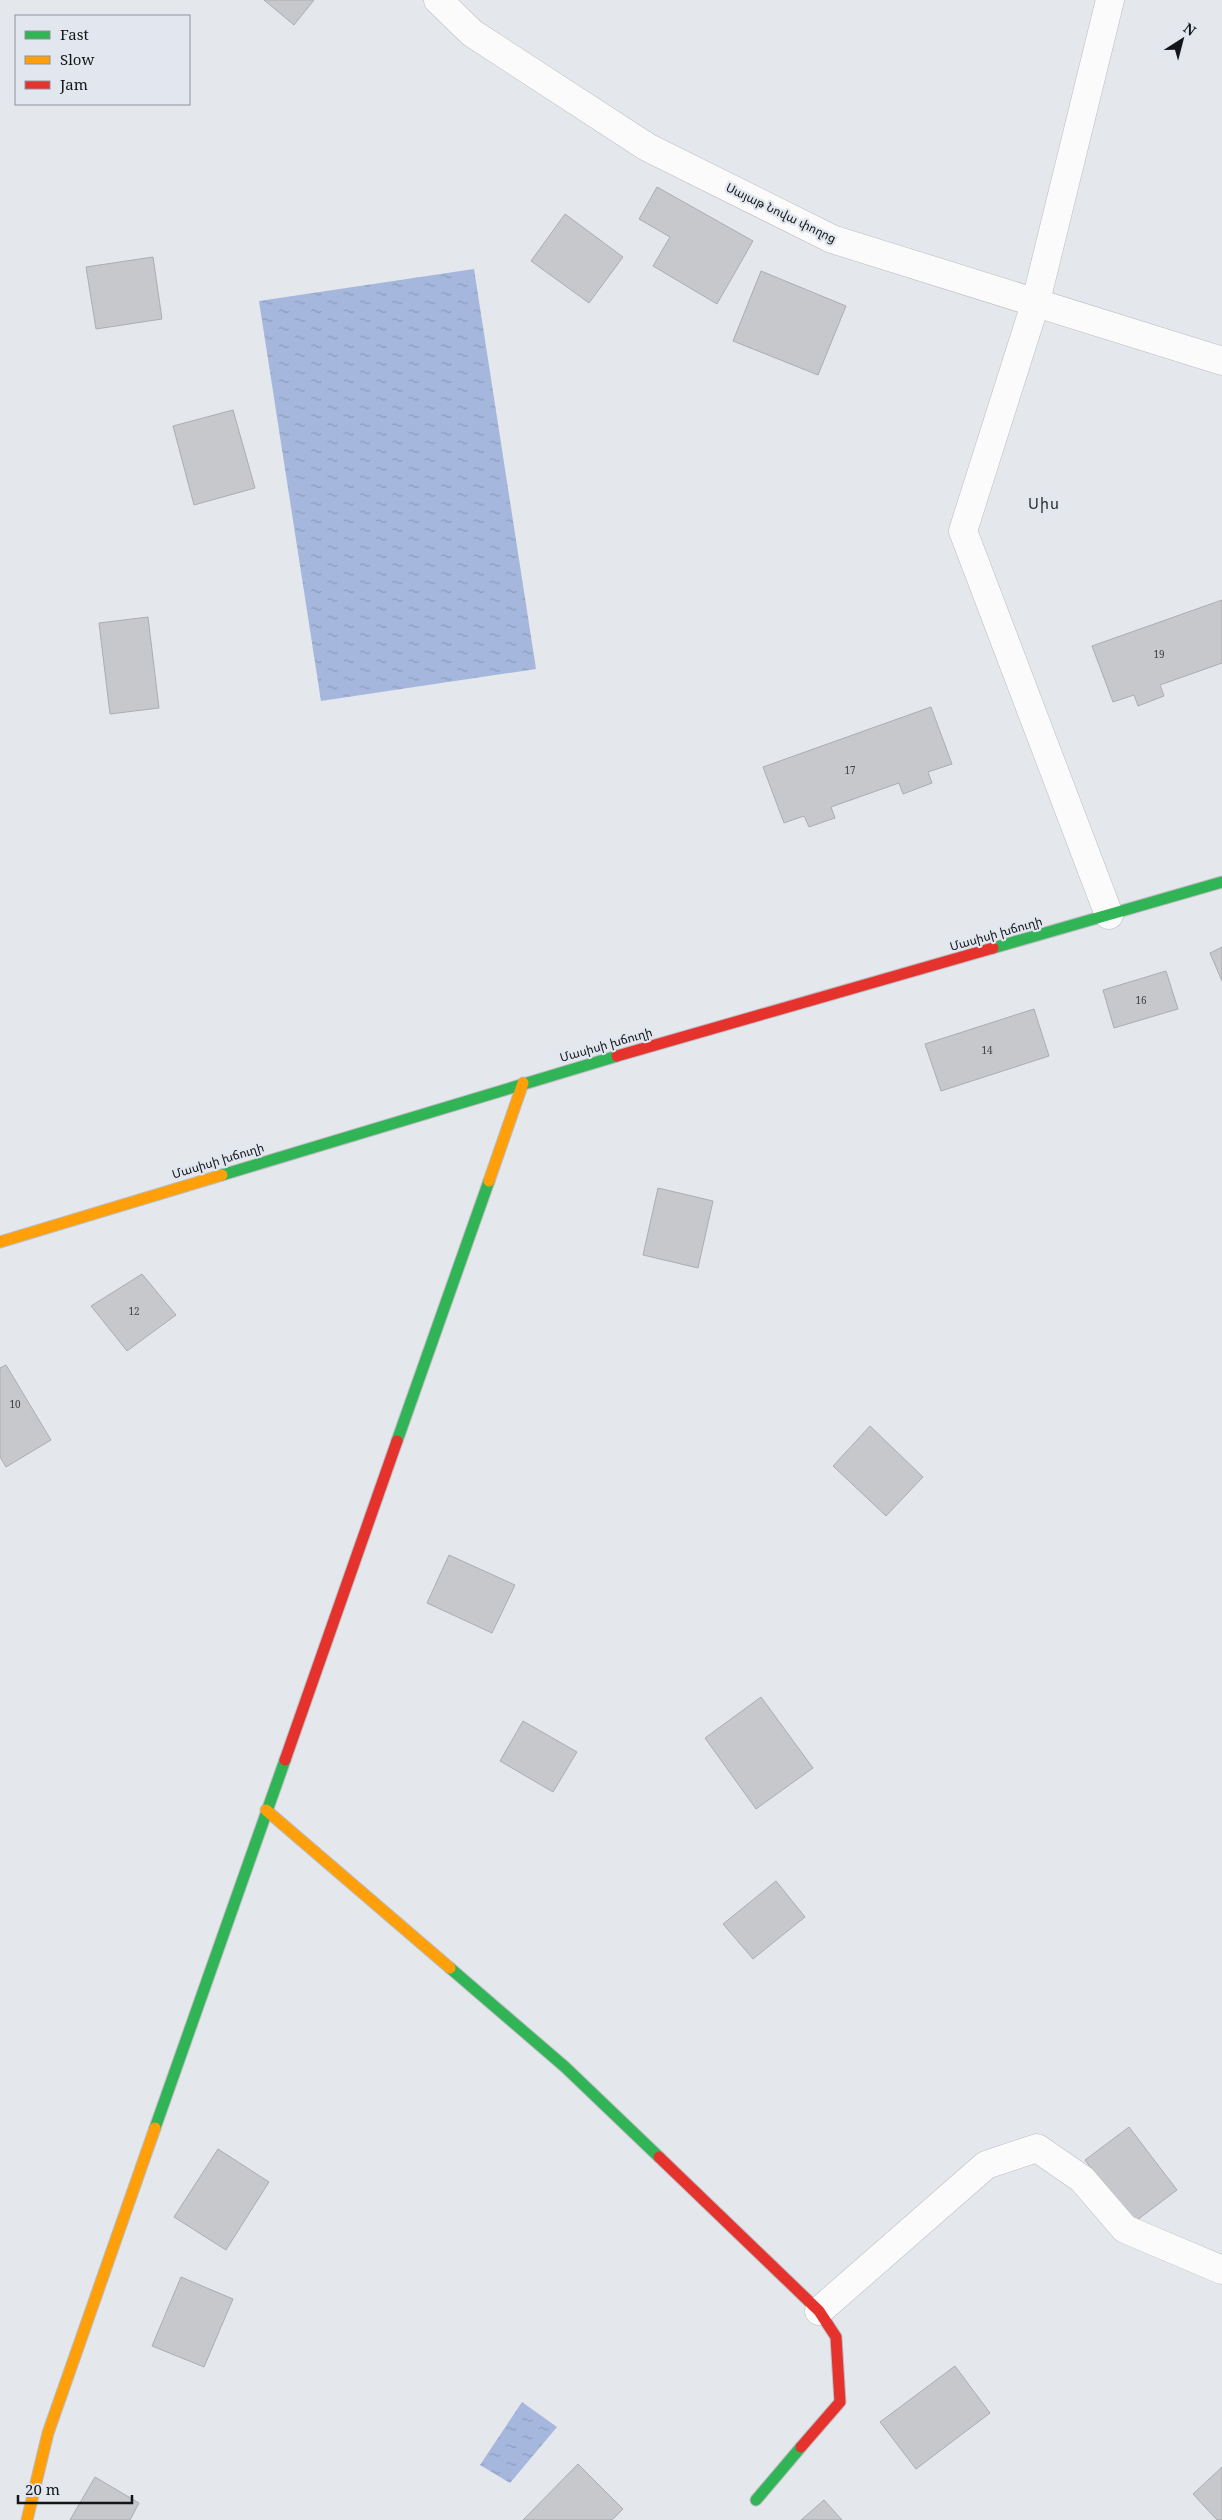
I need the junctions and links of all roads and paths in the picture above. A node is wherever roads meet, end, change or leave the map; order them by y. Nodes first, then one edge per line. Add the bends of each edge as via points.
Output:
1 (438, 0) edge
2 (1110, 0) edge
3 (1036, 301) junction
4 (1222, 361) edge
5 (1222, 882) edge
6 (1109, 915) junction
7 (523, 1083) junction
8 (0, 1242) edge
9 (266, 1810) junction
10 (1222, 2270) edge
11 (819, 2312) junction
12 (756, 2500) dead end
13 (27, 2520) edge

1 - 3 street, Սայաթ Նովա փողոց via 472,33 647,147 832,239
2 - 3 street
3 - 4 street, Սայաթ Նովա փողոց
3 - 6 street via 963,531
5 - 6 street, Մասիսի խճուղի
6 - 7 street, Մասիսի խճուղի
7 - 8 street, Մասիսի խճուղի
7 - 9 street
9 - 11 street via 564,2067
9 - 13 street via 48,2433
10 - 11 street via 1125,2229 1082,2179 1037,2148 986,2165
11 - 12 street via 836,2337 840,2402

